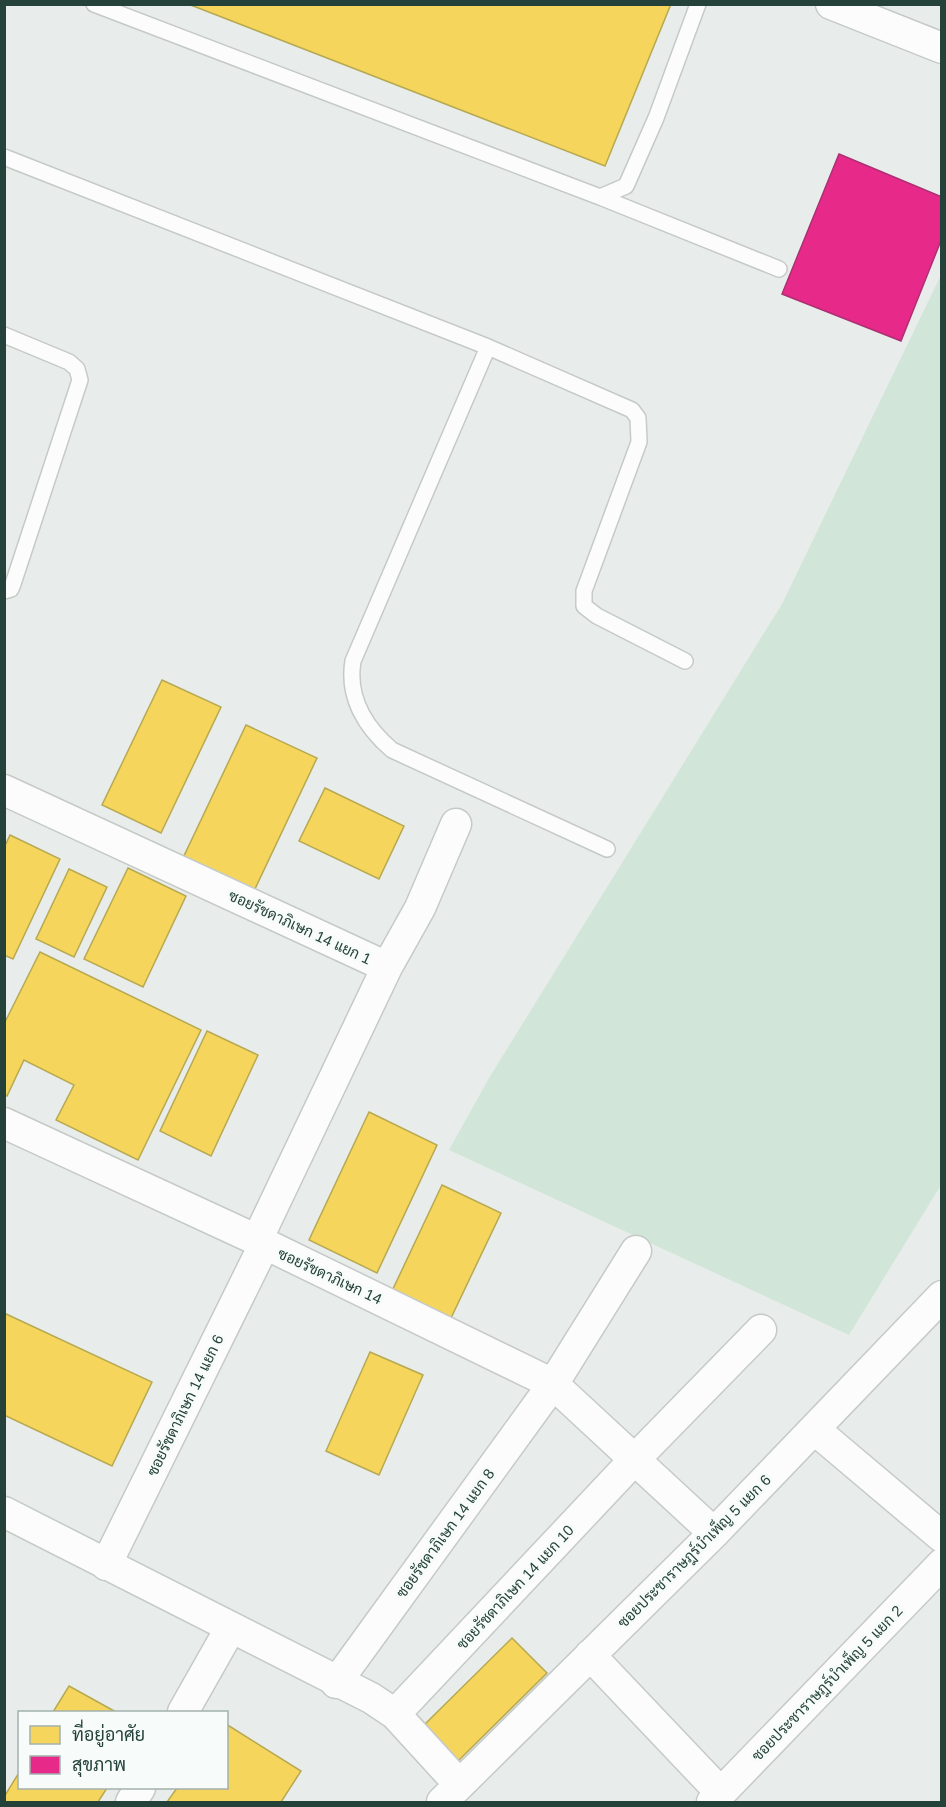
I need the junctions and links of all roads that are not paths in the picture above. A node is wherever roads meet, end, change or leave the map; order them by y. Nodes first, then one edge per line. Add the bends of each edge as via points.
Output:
1 (94, 4) edge
2 (698, 4) edge
3 (831, 4) edge
4 (942, 48) edge
5 (4, 157) edge
6 (600, 197) junction
7 (779, 269) dead end
8 (4, 335) edge
9 (488, 347) junction
10 (4, 591) edge
11 (685, 661) dead end
12 (4, 790) edge
13 (456, 824) dead end
14 (607, 849) dead end
15 (387, 967) junction
16 (5, 1125) edge
17 (261, 1243) junction
18 (636, 1251) dead end
19 (942, 1296) edge
20 (761, 1330) dead end
21 (553, 1384) junction
22 (814, 1429) junction
23 (635, 1459) junction
24 (4, 1512) edge
25 (714, 1533) junction
26 (942, 1537) edge
27 (942, 1564) edge
28 (106, 1565) junction
29 (231, 1629) junction
30 (590, 1655) junction
31 (336, 1683) junction
32 (184, 1711) edge
33 (395, 1714) junction
34 (139, 1789) edge
35 (451, 1793) edge
36 (716, 1798) edge
37 (131, 1803) edge

1 - 6 lane
2 - 6 lane via 626,186
3 - 4 street
5 - 9 lane
6 - 7 lane
8 - 10 lane via 69,362 80,380 14,584
9 - 11 lane via 632,410 638,418 639,442 584,591 585,606
9 - 14 lane via 353,661 350,677 355,699 362,717 392,750
12 - 15 street, ซอยรัชดาภิเษก 14 แยก 1
13 - 15 street via 420,908
15 - 17 street, ซอยรัชดาภิเษก 14 แยก 1
16 - 17 street, ซอยรัชดาภิเษก 14
17 - 21 street, ซอยรัชดาภิเษก 14
17 - 28 street, ซอยรัชดาภิเษก 14 แยก 6
18 - 21 street, ซอยรัชดาภิเษก 14 แยก 8
19 - 22 street, ซอยประชาราษฎร์บำเพ็ญ 5 แยก 6
20 - 23 street, ซอยรัชดาภิเษก 14 แยก 10
21 - 23 street, ซอยรัชดาภิเษก 14
21 - 31 street, ซอยรัชดาภิเษก 14 แยก 8
22 - 25 street, ซอยประชาราษฎร์บำเพ็ญ 5 แยก 6
22 - 26 street
23 - 25 street, ซอยรัชดาภิเษก 14
23 - 33 street, ซอยรัชดาภิเษก 14 แยก 10
24 - 28 street
25 - 30 street, ซอยประชาราษฎร์บำเพ็ญ 5 แยก 6
27 - 36 street, ซอยประชาราษฎร์บำเพ็ญ 5 แยก 2
28 - 29 street
29 - 31 street
29 - 32 street
30 - 35 street, ซอยประชาราษฎร์บำเพ็ญ 5 แยก 6
30 - 36 street
31 - 33 street via 371,1698
33 - 35 street
34 - 37 street

